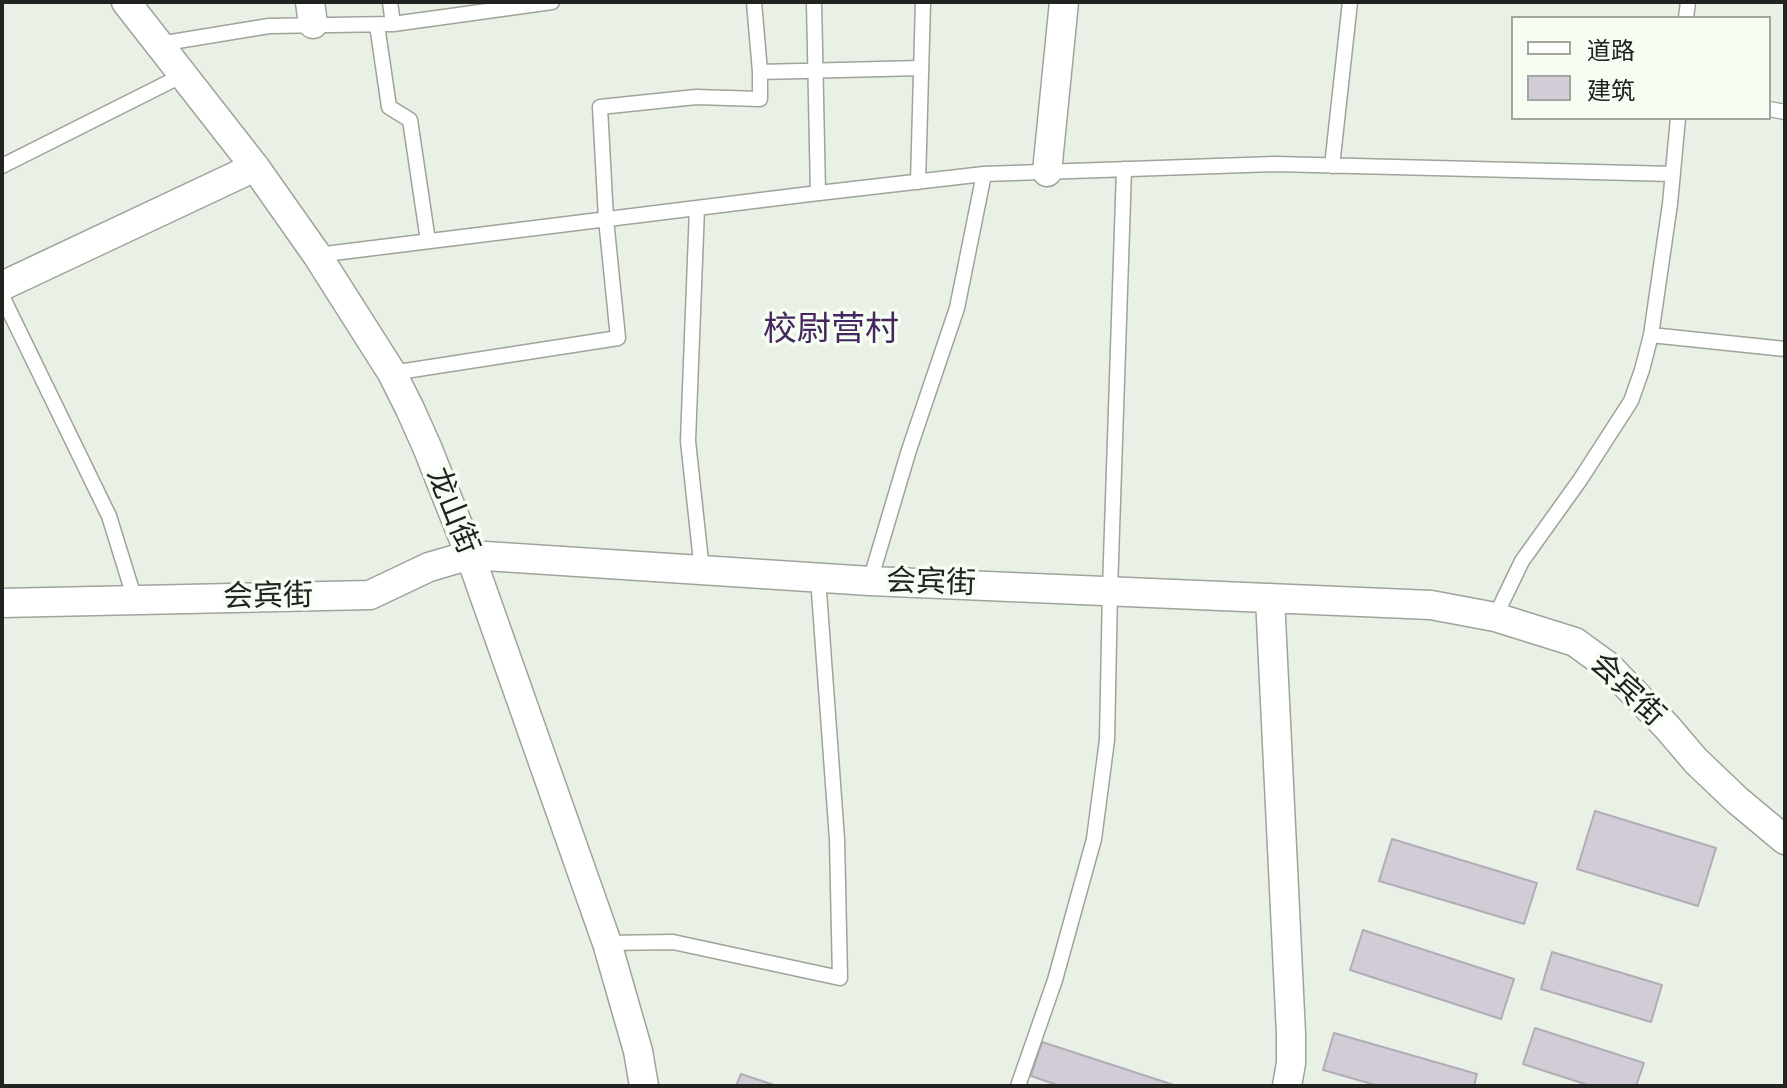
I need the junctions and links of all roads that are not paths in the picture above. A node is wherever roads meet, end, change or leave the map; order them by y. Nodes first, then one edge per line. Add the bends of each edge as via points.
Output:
1 (126, 2) edge
2 (390, 2) edge
3 (552, 2) edge
4 (754, 2) edge
5 (814, 2) edge
6 (923, 2) edge
7 (1064, 2) edge
8 (1350, 2) edge
9 (312, 13) edge
10 (393, 24) junction
11 (377, 25) junction
12 (159, 45) junction
13 (921, 68) junction
14 (816, 71) junction
15 (760, 72) junction
16 (183, 75) junction
17 (1678, 120) edge
18 (2, 166) edge
19 (1332, 166) junction
20 (255, 167) junction
21 (1124, 169) junction
22 (1047, 172) junction
23 (984, 174) junction
24 (1673, 174) junction
25 (918, 182) junction
26 (818, 193) junction
27 (697, 208) junction
28 (606, 219) junction
29 (428, 241) junction
30 (317, 255) junction
31 (2, 286) edge
32 (2, 296) edge
33 (1651, 335) junction
34 (1785, 349) edge
35 (392, 373) junction
36 (470, 555) junction
37 (702, 571) junction
38 (818, 578) junction
39 (870, 581) junction
40 (1110, 590) junction
41 (1270, 598) junction
42 (135, 600) junction
43 (2, 603) edge
44 (1495, 617) junction
45 (1785, 840) edge
46 (607, 943) junction
47 (644, 1086) edge
48 (1018, 1086) edge
49 (1287, 1086) edge

1 - 12 street, 龙山街
2 - 10 lane
3 - 10 lane
4 - 15 lane
5 - 14 lane
6 - 13 lane
7 - 22 street
8 - 19 lane
9 - 11 lane
9 - 12 lane
10 - 11 lane
11 - 29 lane via 389,107 410,120
12 - 16 street, 龙山街
13 - 14 lane
13 - 25 lane
14 - 15 lane
14 - 26 lane
15 - 28 lane via 760,99 696,97 600,107
16 - 18 lane
16 - 20 street, 龙山街
17 - 24 lane
19 - 21 lane
19 - 24 lane
20 - 30 street, 龙山街
20 - 31 street
21 - 22 lane
21 - 40 lane
22 - 23 lane
23 - 25 lane
23 - 39 lane via 957,308
24 - 33 lane
25 - 26 lane
26 - 27 lane
27 - 28 lane
27 - 37 lane via 688,441
28 - 29 lane
28 - 35 lane via 618,338
29 - 30 lane
30 - 35 street, 龙山街
32 - 42 lane via 109,516
33 - 34 lane
33 - 44 lane via 1631,401 1522,561
35 - 36 street, 龙山街
36 - 37 street, 会宾街
36 - 42 street, 会宾街 via 429,567 370,595
36 - 46 street, 龙山街
37 - 38 street, 会宾街
38 - 39 street, 会宾街
38 - 46 lane via 837,839 840,978 673,942
39 - 40 street, 会宾街
40 - 41 street, 会宾街
40 - 48 lane via 1107,740 1094,839 1055,980
41 - 44 street, 会宾街 via 1431,605
41 - 49 street via 1291,1034
42 - 43 street, 会宾街
44 - 45 street, 会宾街 via 1575,642 1608,666 1696,761
46 - 47 street, 龙山街

